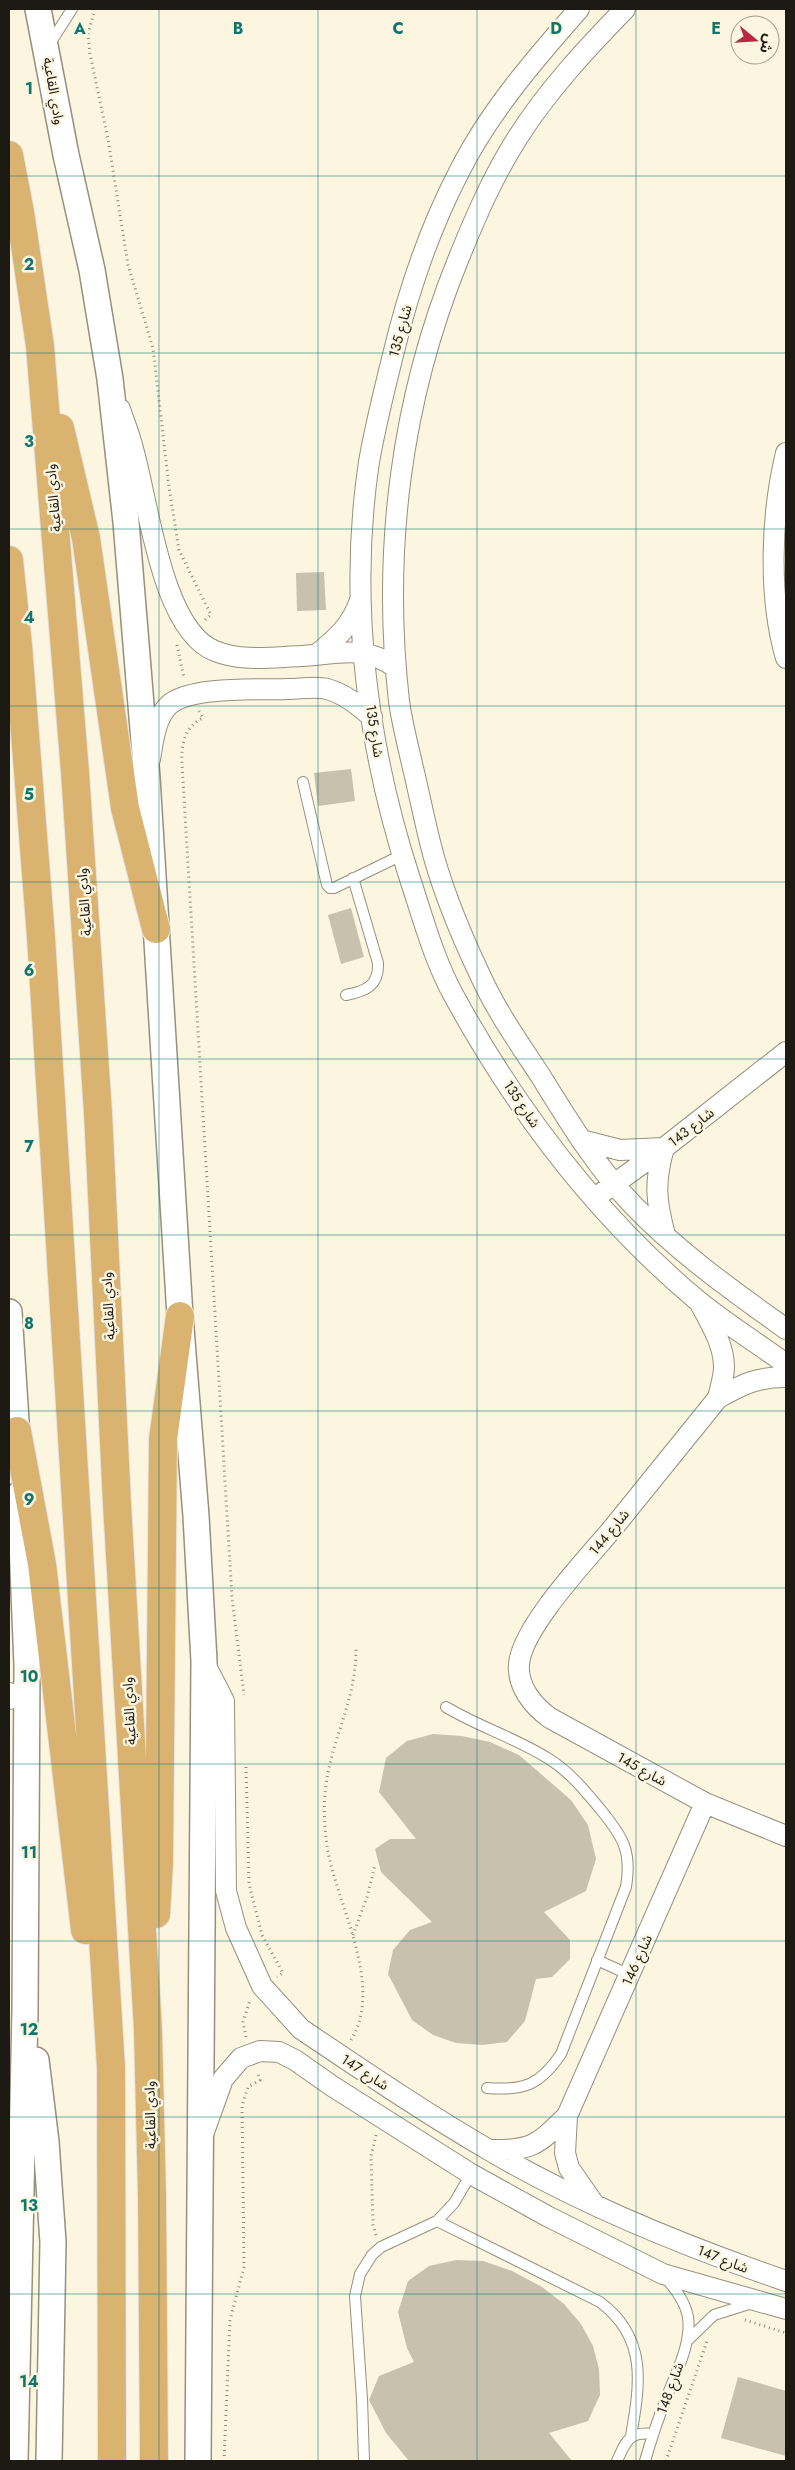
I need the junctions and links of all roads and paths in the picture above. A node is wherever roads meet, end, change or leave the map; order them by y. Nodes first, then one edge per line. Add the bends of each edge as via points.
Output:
1 (38, 9) edge
2 (72, 9) edge
3 (95, 9) edge
4 (580, 9) edge
5 (624, 9) edge
6 (47, 48) junction
7 (9, 156) edge
8 (40, 346) junction
9 (110, 379) junction
10 (786, 453) edge
11 (9, 560) edge
12 (362, 596) junction
13 (190, 631) junction
14 (364, 651) junction
15 (316, 655) junction
16 (786, 658) edge
17 (396, 668) junction
18 (192, 695) junction
19 (372, 717) junction
20 (147, 778) junction
21 (303, 782) dead end
22 (402, 855) junction
23 (353, 878) junction
24 (156, 929) junction
25 (346, 995) dead end
26 (786, 1052) edge
27 (581, 1140) junction
28 (664, 1148) junction
29 (614, 1184) junction
30 (594, 1199) junction
31 (665, 1235) junction
32 (699, 1301) junction
33 (9, 1312) edge
34 (180, 1316) junction
35 (786, 1329) edge
36 (786, 1364) edge
37 (786, 1377) edge
38 (718, 1398) junction
39 (17, 1431) junction
40 (22, 1547) junction
41 (356, 1650) dead end
42 (204, 1661) junction
43 (520, 1676) joint
44 (9, 1696) edge
45 (244, 1696) dead end
46 (446, 1707) dead end
47 (9, 1718) edge
48 (246, 1765) dead end
49 (705, 1803) junction
50 (786, 1836) edge
51 (375, 1864) dead end
52 (353, 1936) junction
53 (597, 1960) junction
54 (630, 1975) junction
55 (262, 1986) junction
56 (25, 2011) junction
57 (148, 2030) junction
58 (252, 2052) junction
59 (341, 2056) junction
60 (487, 2088) dead end
61 (567, 2116) junction
62 (382, 2118) junction
63 (202, 2138) junction
64 (489, 2150) junction
65 (111, 2152) junction
66 (471, 2174) junction
67 (595, 2206) junction
68 (437, 2221) junction
69 (381, 2247) junction
70 (663, 2274) junction
71 (786, 2282) edge
72 (759, 2301) junction
73 (786, 2309) edge
74 (739, 2320) dead end
75 (786, 2333) edge
76 (710, 2336) dead end
77 (687, 2341) junction
78 (653, 2434) junction
79 (630, 2436) junction
80 (15, 2461) edge
81 (49, 2461) edge
82 (112, 2461) edge
83 (154, 2461) edge
84 (198, 2461) edge
85 (224, 2461) edge
86 (364, 2461) edge
87 (617, 2461) edge
88 (646, 2461) edge
89 (666, 2461) edge

1 - 6 street, وادي القاعية
2 - 6 lane
3 - 13 path via 88,34 90,54 108,139 128,265 153,348 179,550 211,615
4 - 12 street, شارع 135 via 517,83 473,146 446,199 420,263 396,341 369,463
5 - 17 street, شارع 135 via 565,73 518,138 480,206 445,291 419,373 400,475 394,534
6 - 9 street, وادي القاعية via 66,155 92,270
7 - 8 main road, وادي القاعية
8 - 24 main road via 86,538 125,808
8 - 57 main road, وادي القاعية via 89,970
9 - 13 street, وادي القاعية via 134,449 149,522 167,584
9 - 20 street, وادي القاعية via 126,522
10 - 16 street via 775,530 776,599
11 - 65 main road via 41,937 111,2068
12 - 14 street, شارع 135
12 - 15 street via 345,630
13 - 15 street, وادي القاعية via 200,643 216,651 251,658
13 - 18 path via 177,641 183,677
14 - 15 street, وادي القاعية
14 - 17 street, وادي القاعية
14 - 19 street, شارع 135
17 - 27 street, شارع 135 via 400,706 431,846 455,913 481,978 498,1010
18 - 19 street, وادي القاعية via 223,690 326,688 353,700
18 - 20 street, وادي القاعية via 169,705 163,712 153,740
18 - 45 path via 202,718 195,722 184,738 182,764 232,1598
19 - 22 street, شارع 135 via 383,786
20 - 24 street, وادي القاعية
21 - 23 lane via 327,885 334,888
22 - 23 lane
22 - 30 street, شارع 135 via 452,993 533,1122
23 - 25 lane via 379,972 370,988
24 - 34 street, وادي القاعية
26 - 28 street, شارع 143
27 - 28 street via 620,1150
27 - 29 street, شارع 135
28 - 29 street, شارع 143
28 - 31 street via 656,1185
29 - 30 street, شارع 143
29 - 31 street, شارع 135
30 - 32 street, شارع 135 via 632,1240
31 - 35 street, شارع 135 via 714,1278
32 - 36 street, شارع 135
32 - 38 street, شارع 144 via 721,1350 724,1367
33 - 39 street
34 - 42 street, وادي القاعية
34 - 57 main road via 163,1439 159,1863
37 - 38 street, شارع 144 via 760,1378
38 - 43 street, شارع 144 via 557,1596 528,1640 519,1664
39 - 40 street
39 - 65 main road via 42,1564
40 - 44 street
40 - 56 street via 27,1665
41 - 52 path via 352,1693 332,1760 325,1797 329,1856
42 - 55 street, شارع 147 via 224,1701 226,1890 239,1937
42 - 63 street, وادي القاعية
43 - 49 street, شارع 145 via 523,1687 537,1708 550,1718
44 - 47 street
46 - 53 lane via 550,1760 579,1784 620,1835 628,1855 626,1887
48 - 55 path via 249,1884 262,1934 283,1973
49 - 50 street, شارع 145
49 - 54 street, شارع 146
51 - 52 path
52 - 59 path via 363,1996 362,2011 356,2032
53 - 54 lane
53 - 60 lane via 561,2054 550,2069 524,2087 508,2090
54 - 61 street, شارع 146
55 - 58 path via 250,2000 243,2022
55 - 59 street, شارع 147 via 301,2029
56 - 80 street
56 - 81 street via 42,2102 53,2242
57 - 83 main road, وادي القاعية
58 - 62 street, شارع 147 via 268,2050 286,2056
58 - 63 street via 241,2058 222,2079
58 - 85 path via 260,2080 248,2087 242,2106 244,2267 230,2320
59 - 64 street, شارع 147
61 - 64 street, شارع 146 via 541,2141 529,2147 517,2151
61 - 67 street, شارع 146 via 565,2153 569,2168
62 - 66 street, شارع 147
62 - 69 path via 371,2156 373,2225
63 - 84 street, وادي القاعية
64 - 67 street, شارع 147
65 - 82 main road
66 - 68 lane via 454,2204
66 - 70 street, شارع 147
67 - 71 street, شارع 147
68 - 69 lane
68 - 79 lane via 600,2302 614,2313 630,2336 637,2364 639,2381
69 - 86 lane via 365,2264 355,2296
70 - 72 street, شارع 147
70 - 77 lane, شارع 148 via 680,2295 688,2318
72 - 73 street, شارع 147
72 - 77 lane, شارع 148 via 714,2315
74 - 75 path
76 - 89 path
77 - 78 lane, شارع 148
78 - 79 lane via 638,2432
78 - 88 lane, شارع 148
79 - 87 lane

